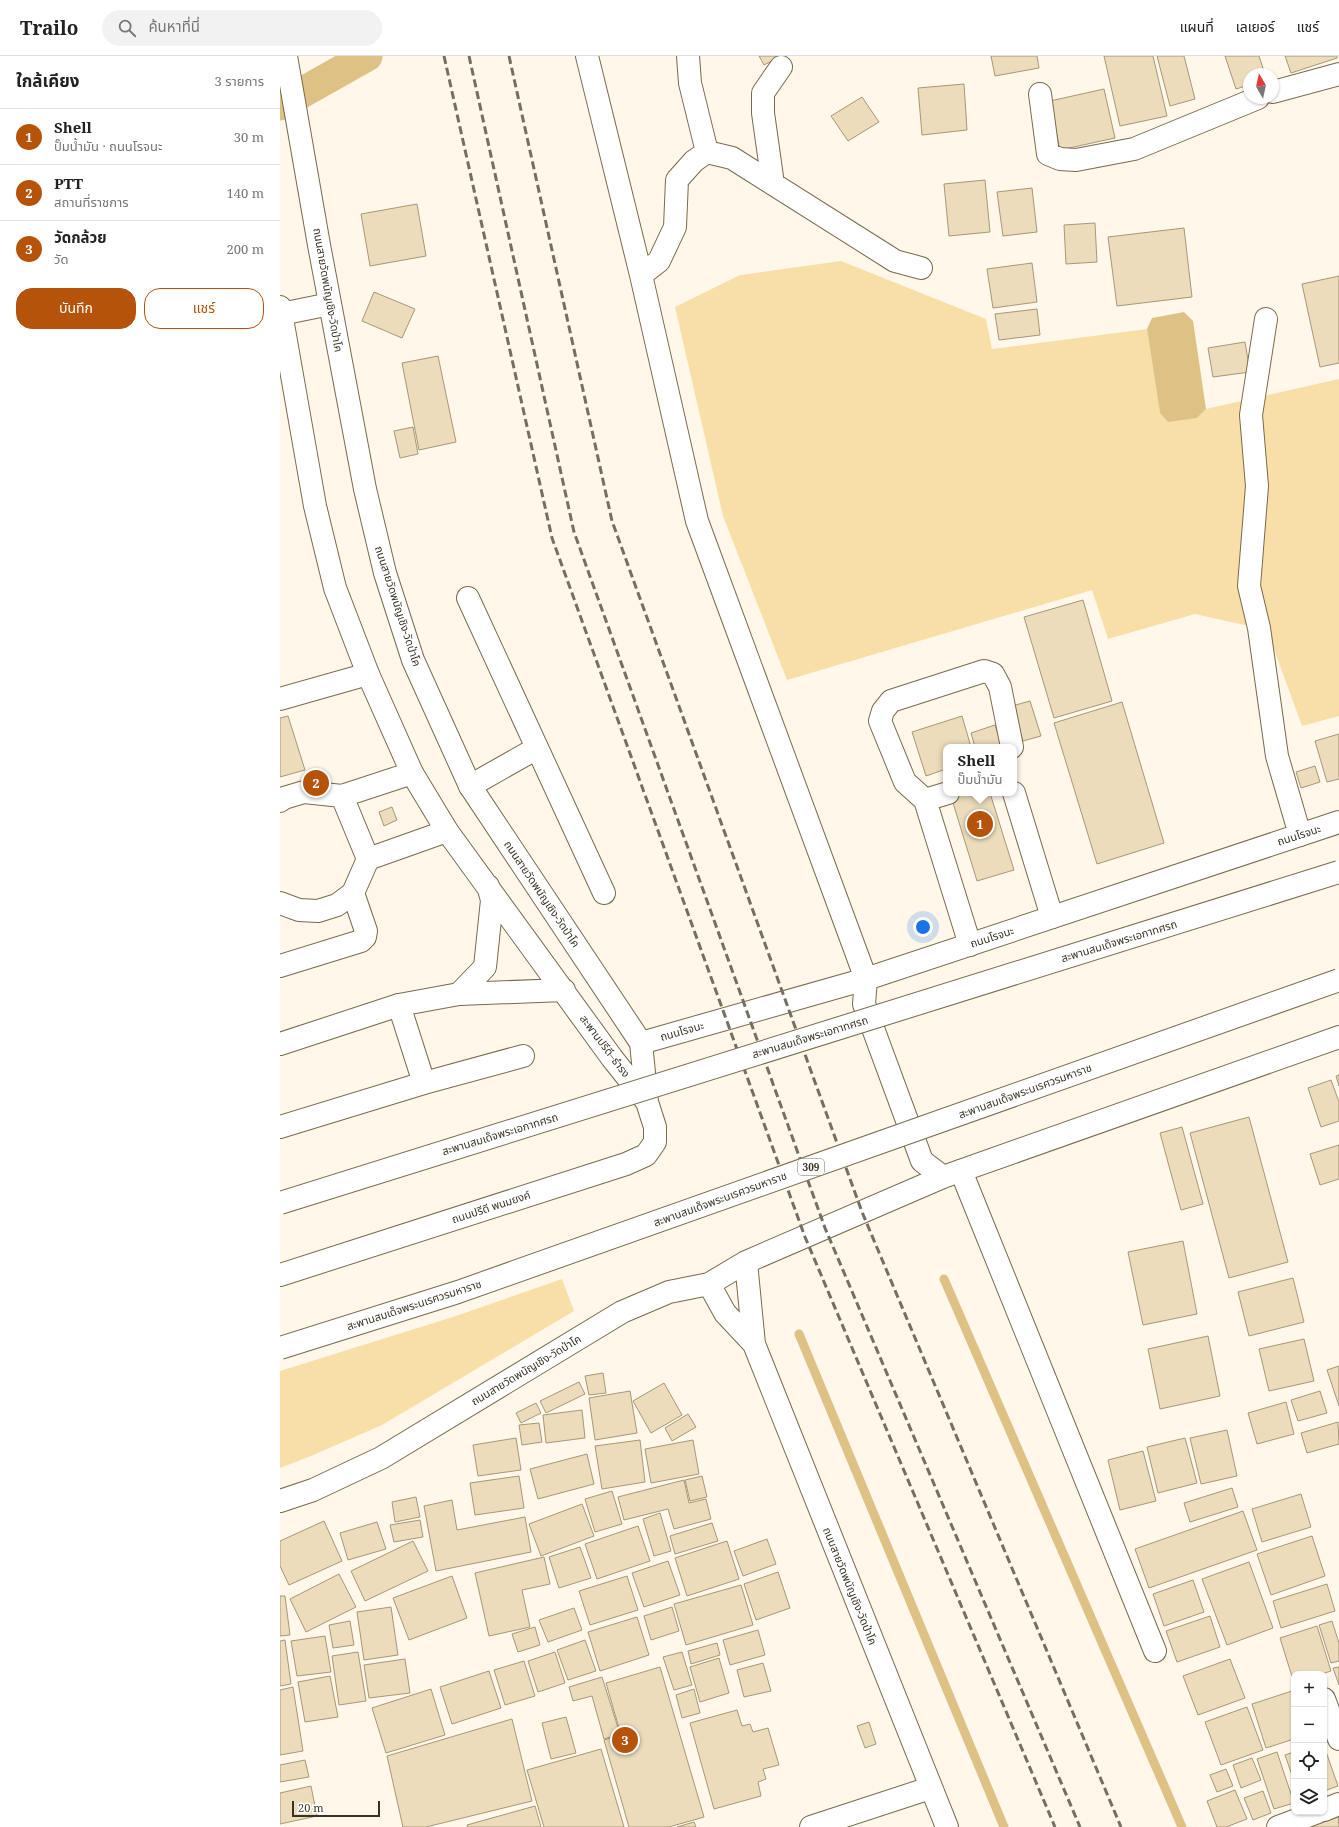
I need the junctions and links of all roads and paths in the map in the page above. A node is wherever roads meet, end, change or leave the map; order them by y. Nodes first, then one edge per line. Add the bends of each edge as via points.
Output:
1 (286, 56) edge
2 (587, 56) edge
3 (688, 56) edge
4 (781, 67) dead end
5 (1339, 74) edge
6 (1279, 90) edge
7 (1040, 94) dead end
8 (1243, 104) edge
9 (707, 152) junction
10 (773, 184) junction
11 (921, 268) dead end
12 (641, 275) junction
13 (330, 304) junction
14 (280, 312) edge
15 (1266, 319) dead end
16 (468, 598) dead end
17 (368, 674) junction
18 (280, 699) edge
19 (1011, 744) edge
20 (537, 748) junction
21 (412, 773) junction
22 (470, 786) junction
23 (943, 795) edge
24 (342, 796) junction
25 (1015, 796) edge
26 (925, 800) junction
27 (280, 801) edge
28 (1339, 822) edge
29 (447, 831) junction
30 (1300, 835) junction
31 (368, 859) junction
32 (1339, 872) edge
33 (487, 884) junction
34 (353, 893) junction
35 (604, 893) dead end
36 (280, 903) edge
37 (1052, 917) junction
38 (970, 945) junction
39 (280, 966) edge
40 (866, 979) junction
41 (1339, 980) edge
42 (564, 990) junction
43 (459, 994) junction
44 (399, 1005) junction
45 (1339, 1037) edge
46 (641, 1043) junction
47 (280, 1044) edge
48 (523, 1056) dead end
49 (424, 1083) junction
50 (648, 1102) junction
51 (280, 1127) edge
52 (952, 1174) junction
53 (280, 1203) edge
54 (746, 1262) junction
55 (280, 1274) edge
56 (709, 1284) junction
57 (754, 1344) junction
58 (280, 1348) edge
59 (280, 1501) edge
60 (1155, 1651) dead end
61 (1327, 1707) edge
62 (1339, 1739) edge
63 (930, 1788) junction
64 (1339, 1804) edge
65 (1327, 1809) edge
66 (1310, 1815) edge
67 (811, 1827) edge
68 (947, 1827) edge
69 (1278, 1827) edge

1 - 13 main road, ถนนสายวัดพนัญเชิง-วัดป่าโค
2 - 12 main road
3 - 9 main road via 690,83
4 - 10 main road via 764,93 763,113
5 - 6 main road
7 - 8 main road via 1048,154 1060,159 1076,160 1134,149
9 - 10 main road via 732,158
9 - 12 main road via 694,161 677,180 675,227 659,262
10 - 11 main road via 894,261
12 - 40 main road via 697,521
13 - 14 main road
13 - 22 main road, ถนนสายวัดพนัญเชิง-วัดป่าโค via 364,490 385,573 413,660
14 - 17 main road via 315,506 335,588
15 - 30 main road via 1251,415 1257,486 1249,586 1259,628 1277,756
16 - 20 main road
17 - 18 main road
17 - 21 main road
19 - 26 main road via 1000,687 993,674 984,671 891,701 880,720 905,782
20 - 22 main road
20 - 35 main road
21 - 24 main road
21 - 29 main road
22 - 46 main road, ถนนสายวัดพนัญเชิง-วัดป่าโค
23 - 26 main road
24 - 27 main road via 304,792
24 - 31 main road
25 - 37 main road
26 - 38 main road
28 - 30 main road, ถนนโรจนะ
29 - 31 main road
29 - 33 main road
30 - 37 main road, ถนนโรจนะ
31 - 34 main road
32 - 53 main road, สะพานสมเด็จพระเอกาทศรถ, bridge
33 - 42 main road
33 - 43 main road via 492,900 485,967
34 - 36 main road via 337,905 318,910 299,910
34 - 39 main road via 366,931 365,937 361,941
37 - 38 main road, ถนนโรจนะ
38 - 40 main road, ถนนโรจนะ
40 - 46 main road, ถนนโรจนะ
40 - 52 main road via 864,1004 922,1161
41 - 58 main road, สะพานสมเด็จพระนเรศวรมหาราช / 309, bridge via 466,1290
42 - 43 main road
42 - 50 main road, สะพานปรีดี–ธำรง via 612,1058
43 - 44 main road
44 - 47 main road
44 - 49 main road
45 - 52 main road
46 - 50 main road, ถนนสายวัดพนัญเชิง-วัดป่าโค
48 - 49 main road
49 - 51 main road
50 - 55 main road, ถนนปรีดี พนมยงค์ via 655,1127 655,1142 646,1155 626,1164
52 - 54 main road
52 - 60 main road
54 - 56 main road
54 - 57 main road, ถนนสายวัดพนัญเชิง-วัดป่าโค
56 - 57 main road, ถนนสายวัดพนัญเชิง-วัดป่าโค via 725,1313
56 - 59 main road, ถนนสายวัดพนัญเชิง-วัดป่าโค via 670,1292 622,1312 381,1458 313,1490
57 - 63 main road, ถนนสายวัดพนัญเชิง-วัดป่าโค
61 - 62 main road
63 - 67 main road
63 - 68 main road, ถนนสายวัดพนัญเชิง-วัดป่าโค
64 - 65 main road
66 - 69 main road

